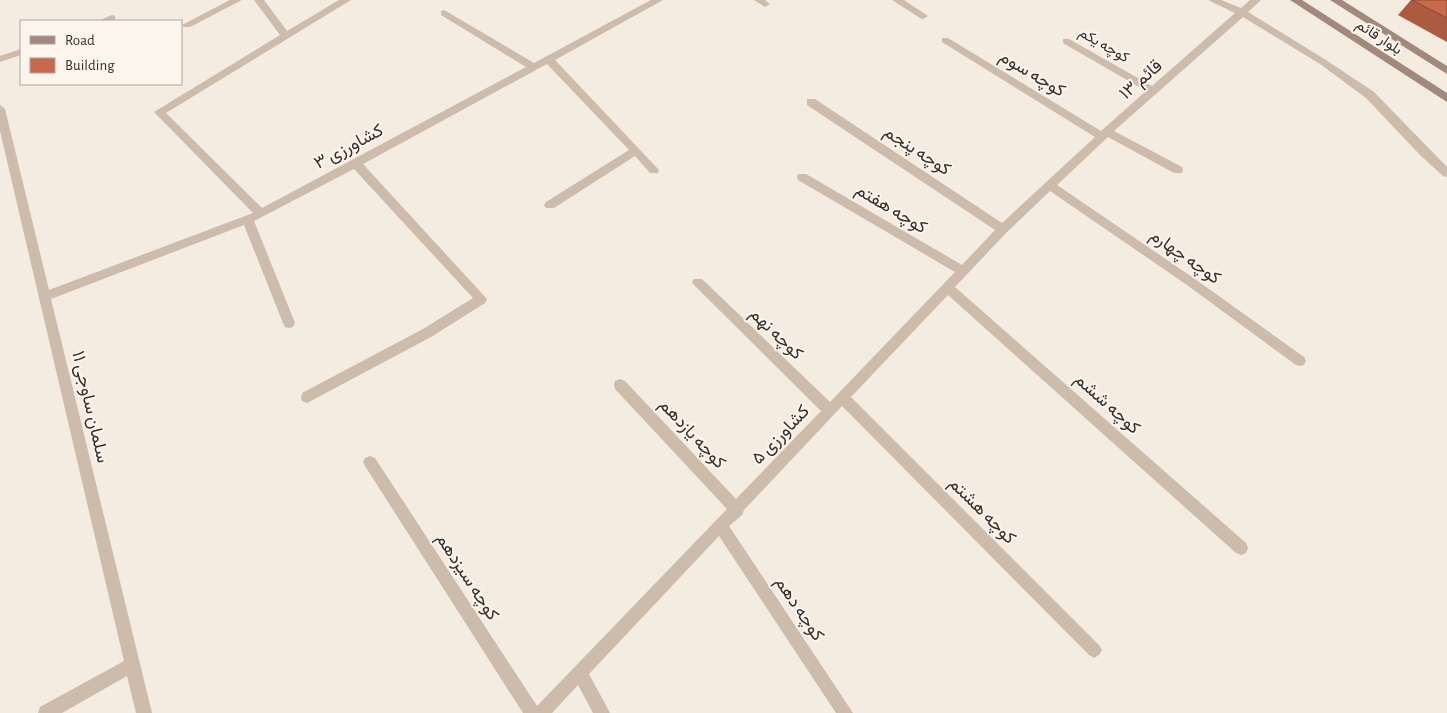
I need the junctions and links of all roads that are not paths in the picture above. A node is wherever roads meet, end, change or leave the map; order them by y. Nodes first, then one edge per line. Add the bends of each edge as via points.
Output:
1 (236, 0) edge
2 (259, 0) edge
3 (346, 0) edge
4 (658, 0) edge
5 (897, 0) edge
6 (1213, 0) edge
7 (1256, 0) edge
8 (1295, 0) edge
9 (1335, 0) edge
10 (444, 13) dead end
11 (1243, 13) junction
12 (923, 16) dead end
13 (187, 25) dead end
14 (286, 36) junction
15 (945, 40) dead end
16 (1066, 41) dead end
17 (20, 52) edge
18 (548, 59) junction
19 (0, 60) edge
20 (533, 67) junction
21 (1447, 71) edge
22 (1154, 91) junction
23 (1447, 98) edge
24 (811, 102) dead end
25 (0, 109) edge
26 (1104, 134) junction
27 (635, 151) junction
28 (355, 163) junction
29 (654, 170) dead end
30 (1178, 170) dead end
31 (1447, 173) edge
32 (802, 177) dead end
33 (1049, 184) junction
34 (550, 205) dead end
35 (261, 214) junction
36 (247, 219) junction
37 (1003, 229) junction
38 (963, 271) junction
39 (698, 282) dead end
40 (948, 288) junction
41 (44, 297) junction
42 (289, 323) dead end
43 (1300, 361) dead end
44 (620, 385) dead end
45 (307, 397) dead end
46 (843, 398) junction
47 (830, 411) junction
48 (370, 462) dead end
49 (736, 510) junction
50 (721, 527) junction
51 (1241, 548) dead end
52 (1094, 650) dead end
53 (132, 665) junction
54 (580, 674) junction
55 (46, 713) edge
56 (144, 713) edge
57 (532, 713) edge
58 (541, 713) edge
59 (602, 713) edge
60 (845, 713) edge

1 - 13 street
2 - 14 street
3 - 14 street
4 - 18 street, کشاورزی ۳
5 - 12 street
6 - 11 street
7 - 11 street, قائم ۱۳
8 - 23 street, بلوار قائم
9 - 21 street, بلوار قائم
10 - 20 street
11 - 22 street, قائم ۱۳
11 - 31 street via 1370,95
14 - 35 street via 159,112
15 - 26 street, کوچه سوم
16 - 22 street, کوچه یکم
17 - 19 street
18 - 20 street, کشاورزی ۳
18 - 27 street
20 - 28 street, کشاورزی ۳
22 - 26 street, قائم ۱۳
24 - 37 street, کوچه پنجم
25 - 41 street, سلمان ساوجی ۱۱
26 - 30 street, کوچه سوم
26 - 33 street, قائم ۱۳
27 - 29 street
27 - 34 street
28 - 35 street, کشاورزی ۳
28 - 45 street via 481,299 428,333
32 - 38 street, کوچه هفتم
33 - 37 street, کشاورزی ۵
33 - 43 street, کوچه چهارم
35 - 36 street, کشاورزی ۳
36 - 41 street, کشاورزی ۳
36 - 42 street
37 - 38 street, کشاورزی ۵
38 - 40 street, کشاورزی ۵
39 - 47 street, کوچه نهم
40 - 46 street, کشاورزی ۵
40 - 51 street, کوچه ششم
41 - 53 street, سلمان ساوجی ۱۱
44 - 49 street, کوچه یازدهم
46 - 47 street, کشاورزی ۵
46 - 52 street, کوچه هشتم
47 - 49 street, کشاورزی ۵
48 - 57 street, کوچه سیزدهم
49 - 50 street, کشاورزی ۵
50 - 54 street, کشاورزی ۵
50 - 60 street, کوچه دهم
53 - 55 street
53 - 56 street, سلمان ساوجی ۱۱
54 - 58 street, کشاورزی ۵
54 - 59 street

